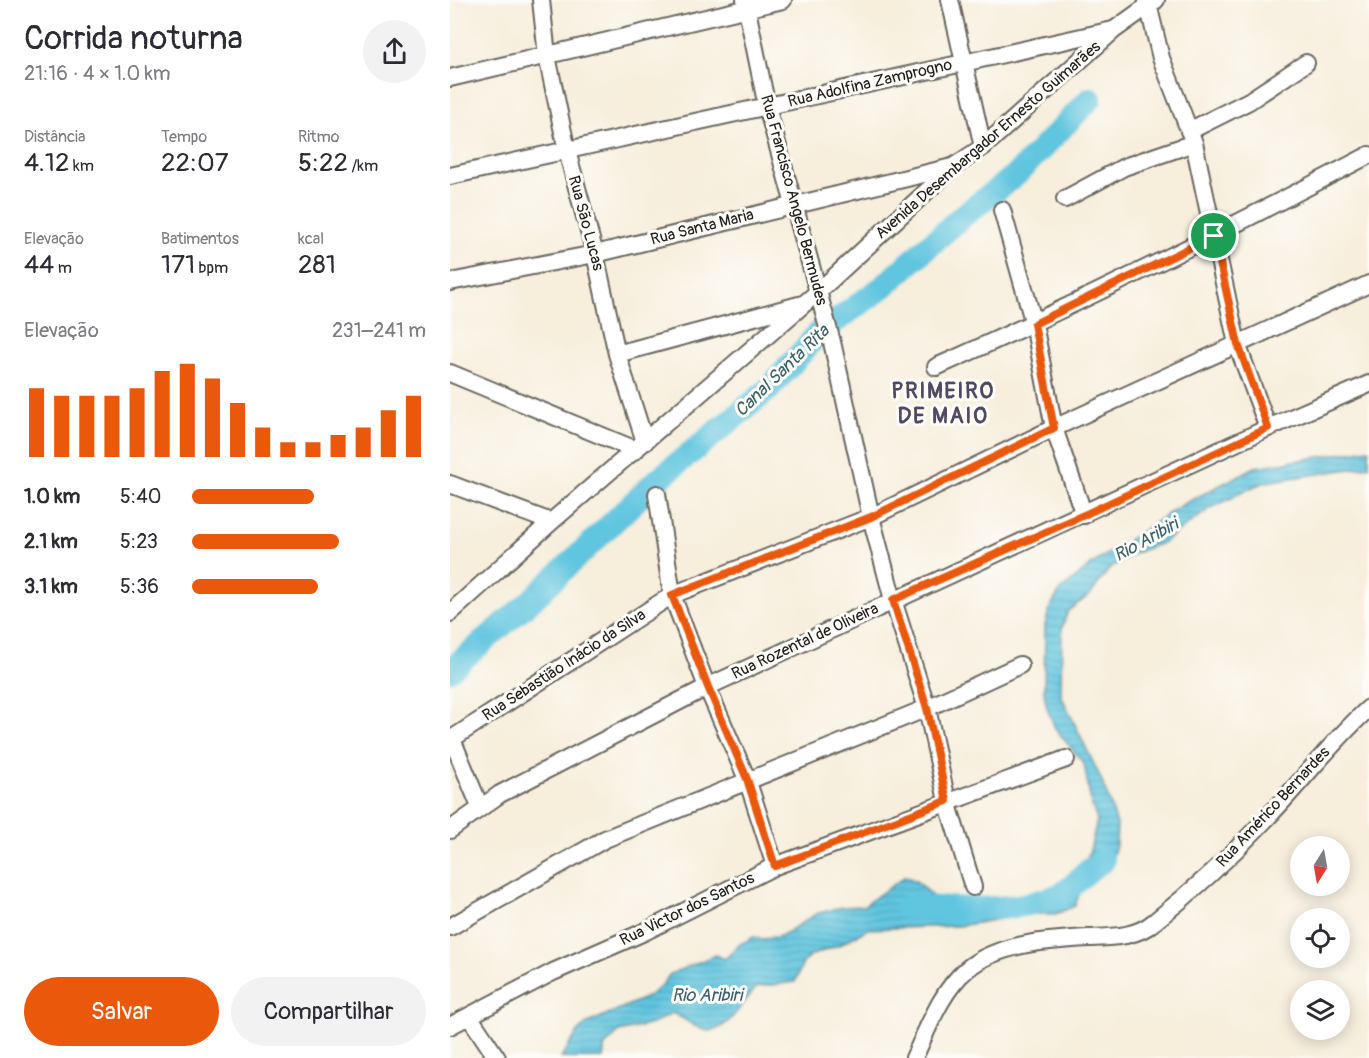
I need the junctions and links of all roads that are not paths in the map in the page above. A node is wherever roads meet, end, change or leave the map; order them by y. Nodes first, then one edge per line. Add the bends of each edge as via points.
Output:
1 (541, 0) edge
2 (783, 0) edge
3 (950, 0) edge
4 (1151, 2) edge
5 (746, 4) edge
6 (1114, 30) junction
7 (547, 56) junction
8 (963, 61) junction
9 (1306, 63) dead end
10 (450, 78) edge
11 (767, 108) junction
12 (1192, 137) junction
13 (983, 147) junction
14 (567, 151) junction
15 (1369, 155) edge
16 (953, 166) junction
17 (450, 176) edge
18 (1065, 199) dead end
19 (794, 204) junction
20 (1002, 210) dead end
21 (1214, 236) junction
22 (595, 254) junction
23 (450, 282) edge
24 (1369, 284) edge
25 (819, 291) junction
26 (804, 304) junction
27 (1034, 324) junction
28 (1238, 344) junction
29 (617, 354) junction
30 (936, 367) dead end
31 (450, 373) edge
32 (1369, 384) edge
33 (1054, 428) junction
34 (1268, 428) junction
35 (640, 446) junction
36 (450, 484) edge
37 (657, 494) dead end
38 (1084, 515) junction
39 (871, 517) junction
40 (551, 522) junction
41 (672, 595) junction
42 (893, 600) junction
43 (450, 614) edge
44 (1020, 665) dead end
45 (708, 687) junction
46 (927, 708) junction
47 (1369, 708) edge
48 (451, 739) edge
49 (1066, 759) dead end
50 (747, 779) junction
51 (947, 801) junction
52 (480, 807) junction
53 (450, 830) edge
54 (775, 866) junction
55 (973, 887) dead end
56 (450, 927) edge
57 (469, 1016) junction
58 (450, 1026) edge
59 (497, 1058) edge
60 (914, 1058) edge

1 - 7 street, Rua São Lucas
2 - 5 street
3 - 8 street
4 - 6 street, Avenida Desembargador Ernesto Guimarães
4 - 12 street via 1161,58
5 - 7 street
5 - 11 street, Rua Francisco Angelo Bermudes
6 - 8 street, Rua Adolfina Zamprogno
6 - 13 street, Avenida Desembargador Ernesto Guimarães
7 - 10 street
7 - 14 street, Rua São Lucas
8 - 11 street, Rua Adolfina Zamprogno
8 - 13 street
9 - 12 street
11 - 14 street, Rua Adolfina Zamprogno
11 - 19 street, Rua Francisco Angelo Bermudes
12 - 18 street
12 - 21 street
13 - 16 street, Avenida Desembargador Ernesto Guimarães
14 - 17 street, Rua Adolfina Zamprogno
14 - 22 street, Rua São Lucas
15 - 21 street
16 - 19 street, Rua Santa Maria
16 - 25 street, Avenida Desembargador Ernesto Guimarães
19 - 22 street, Rua Santa Maria
19 - 25 street, Rua Francisco Angelo Bermudes
20 - 27 street
21 - 27 street
21 - 28 street
22 - 23 street, Rua Santa Maria
22 - 29 street, Rua São Lucas
24 - 28 street, Rua Sebastião Inácio da Silva
25 - 26 street, Avenida Desembargador Ernesto Guimarães
25 - 39 street, Rua Francisco Angelo Bermudes
26 - 29 street
26 - 35 street, Avenida Desembargador Ernesto Guimarães
27 - 30 street
27 - 33 street
28 - 33 street, Rua Sebastião Inácio da Silva
28 - 34 street
29 - 35 street, Rua São Lucas
31 - 35 street
32 - 34 street, Rua Rozental de Oliveira
33 - 38 street
33 - 39 street, Rua Sebastião Inácio da Silva
34 - 38 street, Rua Rozental de Oliveira
35 - 40 street, Avenida Desembargador Ernesto Guimarães
36 - 40 street
37 - 41 street
38 - 42 street, Rua Rozental de Oliveira
39 - 41 street, Rua Sebastião Inácio da Silva
39 - 42 street, Rua Francisco Angelo Bermudes
40 - 43 street, Avenida Desembargador Ernesto Guimarães
41 - 45 street
41 - 48 street, Rua Sebastião Inácio da Silva
42 - 45 street, Rua Rozental de Oliveira
42 - 46 street, Rua Francisco Angelo Bermudes
44 - 46 street
45 - 50 street
45 - 52 street, Rua Rozental de Oliveira
46 - 50 street
46 - 51 street, Rua Francisco Angelo Bermudes
47 - 60 street, Rua Américo Bernardes via 1345,729 1265,820 1152,924 1128,936 1066,939 1001,951 968,969 937,1009
48 - 52 street
49 - 51 street, Rua Victor dos Santos
50 - 54 street
50 - 56 street via 605,838
51 - 54 street, Rua Victor dos Santos
51 - 55 street, Rua Francisco Angelo Bermudes
52 - 53 street, Rua Rozental de Oliveira
54 - 57 street, Rua Victor dos Santos
57 - 58 street, Rua Victor dos Santos
57 - 59 street

